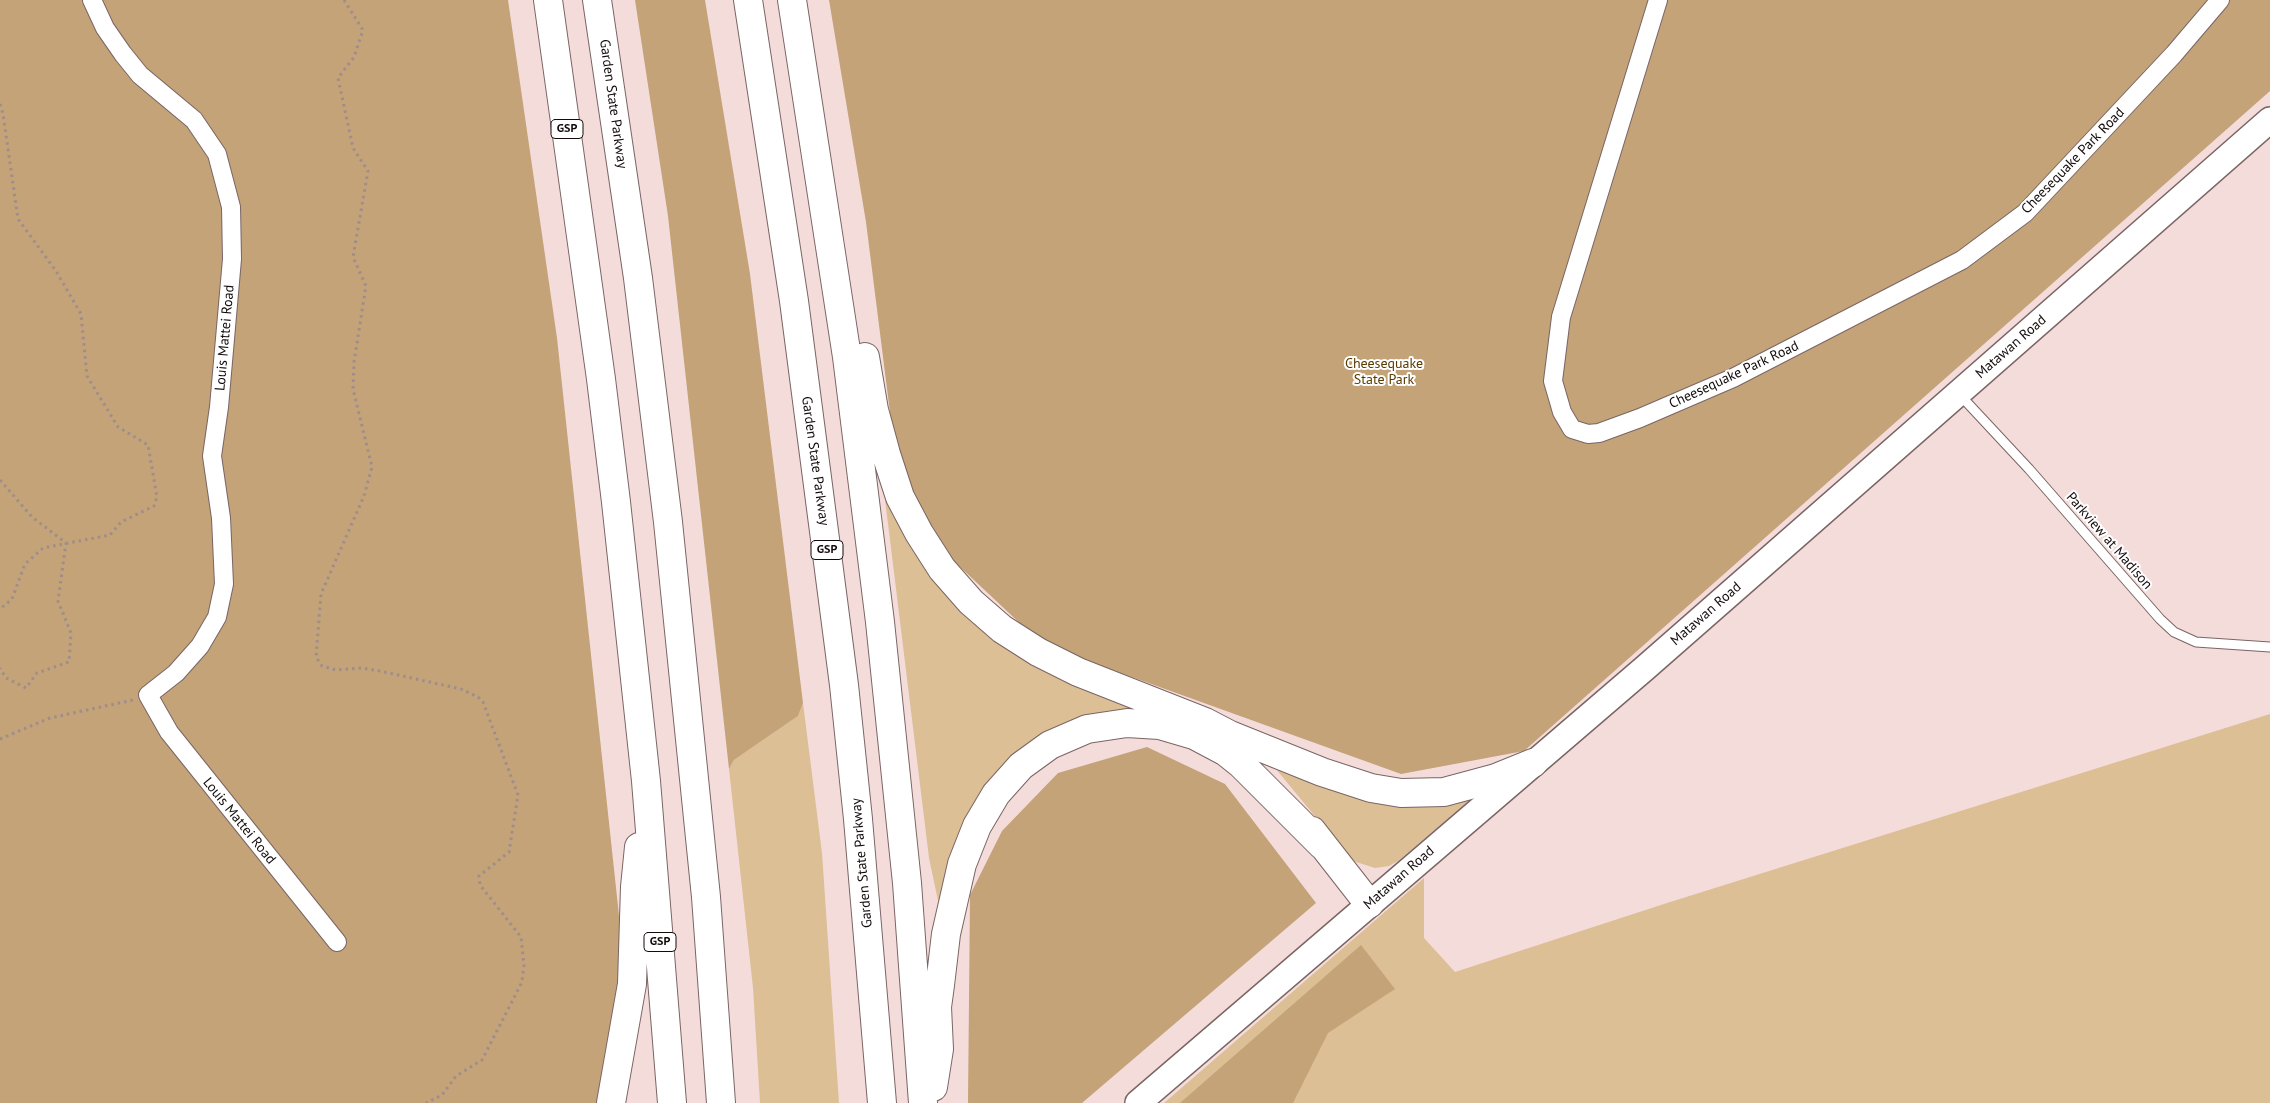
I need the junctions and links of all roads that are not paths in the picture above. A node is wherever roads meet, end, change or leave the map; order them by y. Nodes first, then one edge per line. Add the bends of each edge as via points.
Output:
1 (92, 0) edge
2 (548, 0) edge
3 (598, 0) edge
4 (748, 0) edge
5 (792, 0) edge
6 (1658, 0) edge
7 (2220, 0) edge
8 (2270, 120) edge
9 (828, 226) junction
10 (1958, 393) junction
11 (2270, 646) edge
12 (1230, 735) junction
13 (1533, 763) junction
14 (646, 781) junction
15 (1322, 845) junction
16 (1369, 904) junction
17 (337, 942) dead end
18 (611, 1103) edge
19 (672, 1103) edge
20 (721, 1103) edge
21 (882, 1103) edge
22 (923, 1103) edge
23 (931, 1103) edge
24 (1138, 1103) edge

1 - 17 street, Louis Mattei Road via 105,28 140,75 194,120 217,154 231,207 231,269 220,407 212,456 221,518 224,584 217,617 200,646 176,673 148,695 169,732
2 - 14 highway, GSP via 602,379
3 - 20 highway, Garden State Parkway via 638,278 668,522 702,857
4 - 21 highway, Garden State Parkway / GSP via 794,301 844,685
5 - 9 highway
6 - 7 street, Cheesequake Park Road via 1561,317 1552,381 1562,412 1572,429 1588,434 1640,418 1733,378 1962,260 2024,213 2174,54
8 - 10 main road, Matawan Road
9 - 12 highway via 864,352 874,410 890,468 909,516 942,569 986,616 1038,652
9 - 22 highway via 892,733
10 - 11 lane, Parkview at Madison via 2174,632 2196,642
10 - 13 main road, Matawan Road
12 - 13 highway via 1340,779 1401,794 1462,788
12 - 15 highway via 1275,779
13 - 16 main road, Matawan Road
14 - 18 highway via 635,887 632,984
14 - 19 highway, GSP
15 - 16 highway
15 - 23 highway via 1240,764 1219,747 1194,734 1160,725 1127,723 1087,729 1042,750 996,794 977,826 962,864 946,934 937,1014 939,1048
16 - 24 main road, Matawan Road

